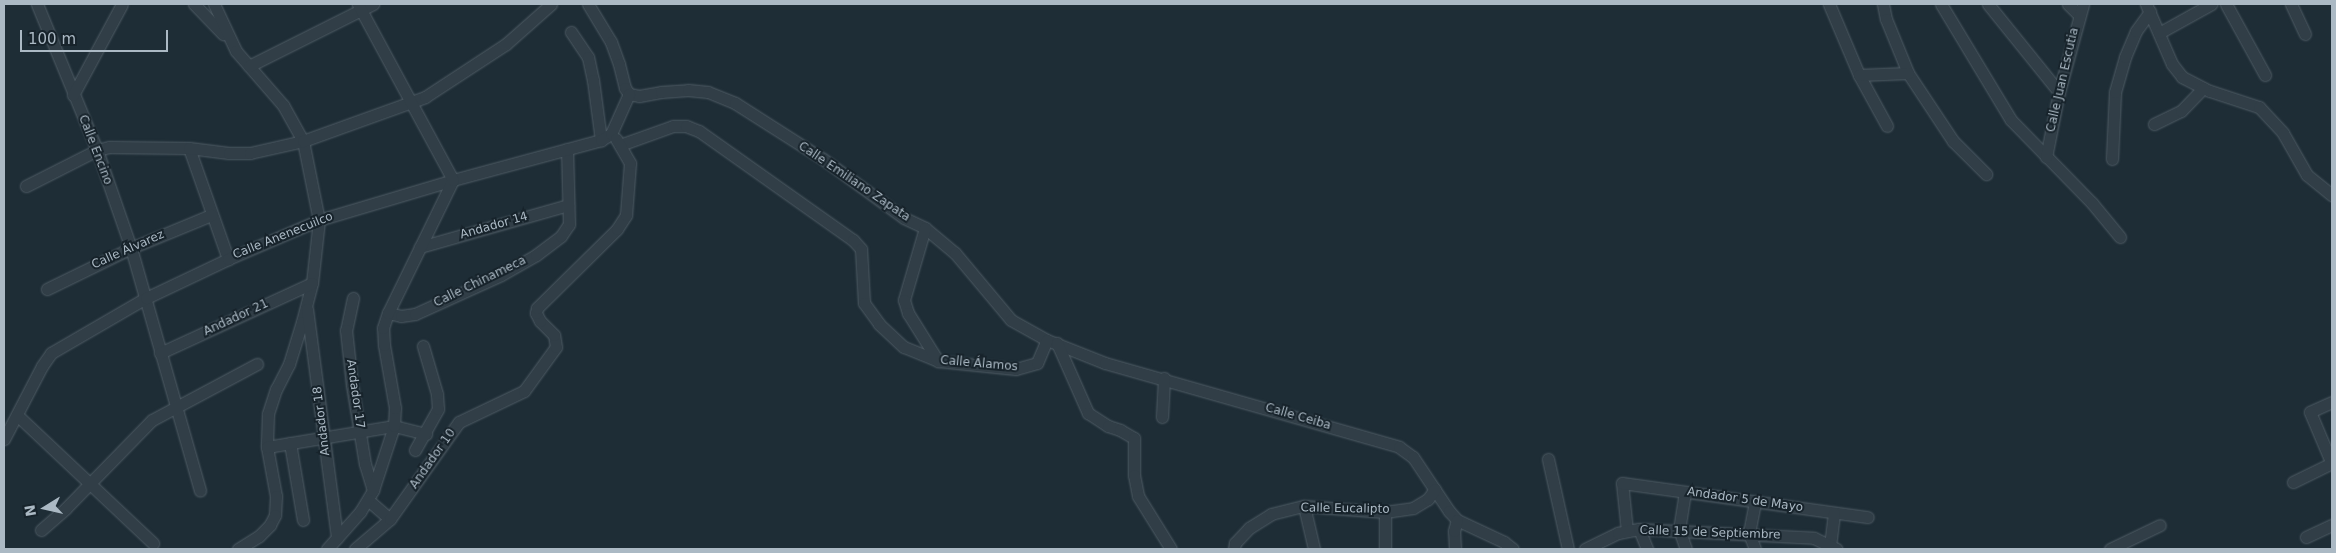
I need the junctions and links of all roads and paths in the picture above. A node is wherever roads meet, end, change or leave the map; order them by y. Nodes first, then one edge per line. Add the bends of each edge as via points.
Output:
1 (37, 4) edge
2 (122, 4) edge
3 (194, 4) edge
4 (214, 4) edge
5 (373, 4) edge
6 (551, 4) edge
7 (588, 4) edge
8 (1829, 4) edge
9 (1883, 4) edge
10 (1988, 4) edge
11 (2068, 4) edge
12 (2211, 4) edge
13 (2226, 4) edge
14 (2291, 4) edge
15 (1946, 6) edge
16 (359, 7) edge
17 (2148, 8) edge
18 (2081, 9) edge
19 (571, 32) dead end
20 (2159, 33) junction
21 (2305, 34) dead end
22 (232, 43) junction
23 (248, 66) junction
24 (1908, 73) junction
25 (1859, 75) junction
26 (2265, 75) dead end
27 (2203, 88) junction
28 (2059, 92) junction
29 (73, 94) junction
30 (629, 94) junction
31 (412, 101) junction
32 (2154, 124) dead end
33 (1887, 126) dead end
34 (606, 137) junction
35 (303, 141) junction
36 (620, 145) junction
37 (189, 148) junction
38 (567, 149) junction
39 (97, 150) junction
40 (2046, 157) junction
41 (2112, 159) dead end
42 (1986, 174) dead end
43 (453, 180) junction
44 (26, 186) dead end
45 (2332, 195) edge
46 (568, 205) junction
47 (212, 215) junction
48 (319, 220) junction
49 (925, 228) junction
50 (2120, 237) dead end
51 (420, 247) junction
52 (131, 248) junction
53 (228, 259) junction
54 (312, 283) junction
55 (46, 289) dead end
56 (146, 298) junction
57 (353, 298) dead end
58 (306, 305) junction
59 (388, 313) junction
60 (1052, 341) junction
61 (423, 346) dead end
62 (160, 353) junction
63 (938, 361) junction
64 (258, 364) dead end
65 (1164, 378) junction
66 (2332, 402) edge
67 (177, 405) junction
68 (17, 415) junction
69 (1162, 417) dead end
70 (394, 426) junction
71 (360, 432) junction
72 (426, 434) junction
73 (323, 438) junction
74 (4, 439) edge
75 (290, 443) junction
76 (266, 447) junction
77 (414, 450) dead end
78 (1548, 459) dead end
79 (2332, 463) edge
80 (2293, 482) dead end
81 (90, 484) junction
82 (1435, 489) junction
83 (200, 490) dead end
84 (1685, 492) junction
85 (370, 495) junction
86 (1755, 502) junction
87 (1304, 506) junction
88 (1385, 512) junction
89 (1834, 513) junction
90 (1868, 517) dead end
91 (390, 519) junction
92 (303, 520) dead end
93 (1458, 520) junction
94 (2160, 525) dead end
95 (2332, 525) edge
96 (1639, 529) junction
97 (1679, 529) junction
98 (41, 530) dead end
99 (1627, 531) junction
100 (1749, 533) junction
101 (2306, 537) dead end
102 (337, 538) junction
103 (153, 543) dead end
104 (1834, 548) edge
105 (238, 549) edge
106 (327, 549) edge
107 (356, 549) edge
108 (1171, 549) edge
109 (1234, 549) edge
110 (1314, 549) edge
111 (1385, 549) edge
112 (1455, 549) edge
113 (1513, 549) edge
114 (1568, 549) edge
115 (1585, 549) edge
116 (1647, 549) edge
117 (1686, 549) edge
118 (1755, 549) edge
119 (2110, 549) edge

1 - 29 street, Calle Encino
2 - 29 street
3 - 22 street
4 - 22 street
5 - 16 street
6 - 31 street via 506,44 424,97
7 - 30 street via 611,42
8 - 25 street
9 - 24 street
10 - 28 street
11 - 18 street
12 - 20 street
13 - 26 street
14 - 21 street
15 - 40 street via 2012,120
16 - 23 street
16 - 31 street
17 - 20 street
17 - 41 street via 2125,57 2115,92
18 - 28 street, Calle Juan Escutia
19 - 34 street via 588,57
20 - 27 street via 2172,64 2182,77
22 - 23 street
23 - 35 street via 283,105
24 - 25 street
24 - 42 street via 1952,141
25 - 33 street
27 - 32 street via 2181,111
27 - 45 street via 2258,108 2283,133 2307,175
28 - 40 street, Calle Juan Escutia
29 - 39 street, Calle Encino
30 - 34 street
30 - 49 street, Calle Emiliano Zapata via 639,96 688,90 708,92 735,103 823,159 904,218
31 - 35 street
31 - 43 street
34 - 36 street
34 - 38 street, Calle Anenecuilco
35 - 37 street via 229,154
35 - 48 street
36 - 63 street, Calle Álamos via 673,126 699,131 854,240 861,250 864,303 879,324 904,347
36 - 91 street, Andador 10 via 630,163 626,215 617,229 537,308 540,321 556,339 556,347 524,391 459,422
37 - 39 street
37 - 47 street
38 - 43 street, Calle Anenecuilco
38 - 46 street
39 - 44 street
39 - 52 street, Calle Encino
40 - 50 street via 2092,203
43 - 48 street, Calle Anenecuilco
43 - 51 street
46 - 51 street, Andador 14
46 - 59 street, Calle Chinameca via 566,231 536,255 416,314
47 - 52 street, Calle Álvarez
47 - 53 street
48 - 53 street, Calle Anenecuilco
48 - 54 street
49 - 60 street, Calle Emiliano Zapata via 955,253 1011,320
49 - 63 street via 904,300 908,313
51 - 59 street
52 - 55 street, Calle Álvarez
52 - 56 street, Calle Encino
53 - 56 street, Calle Anenecuilco
54 - 58 street
54 - 62 street, Andador 21
56 - 62 street, Calle Encino
56 - 68 street, Calle Anenecuilco via 51,353
57 - 71 street, Andador 17 via 346,330
58 - 73 street, Andador 18
58 - 76 street via 289,364 268,414
59 - 70 street via 383,328
60 - 63 street, Calle Álamos via 1037,363 1027,368
60 - 65 street, Calle Ceiba via 1105,363
60 - 108 street via 1088,413 1134,438 1134,475 1138,496
61 - 72 street via 438,402
62 - 67 street, Calle Encino
64 - 67 street
65 - 69 street
65 - 82 street, Calle Ceiba via 1399,447 1413,457
66 - 79 street via 2310,412
67 - 81 street via 152,420
67 - 83 street, Calle Encino
68 - 74 street, Calle Anenecuilco
68 - 81 street
70 - 71 street
70 - 72 street
70 - 85 street
71 - 73 street
71 - 85 street, Andador 17
72 - 77 street
73 - 75 street
73 - 102 street, Andador 18
75 - 76 street
75 - 92 street
76 - 105 street via 276,496 275,515 260,536
78 - 114 street
79 - 80 street
81 - 98 street
81 - 103 street
82 - 88 street, Calle Eucalipto via 1428,499 1414,508
82 - 93 street, Calle Ceiba
84 - 86 street, Andador 5 de Mayo
84 - 97 street
84 - 99 street, Andador 5 de Mayo via 1622,483
85 - 91 street
85 - 102 street
86 - 89 street, Andador 5 de Mayo
86 - 100 street
87 - 88 street, Calle Eucalipto
87 - 109 street, Calle Eucalipto via 1272,514 1249,528 1235,543
87 - 110 street
88 - 111 street
89 - 90 street, Andador 5 de Mayo
89 - 104 street
91 - 107 street, Andador 10
93 - 112 street via 1454,531
93 - 113 street, Calle Ceiba
94 - 119 street
95 - 101 street
96 - 97 street, Calle 15 de Septiembre
96 - 99 street, Calle 15 de Septiembre
96 - 116 street
97 - 100 street, Calle 15 de Septiembre
97 - 117 street
99 - 115 street, Calle 15 de Septiembre
100 - 104 street, Calle 15 de Septiembre via 1814,538
100 - 118 street
102 - 106 street

